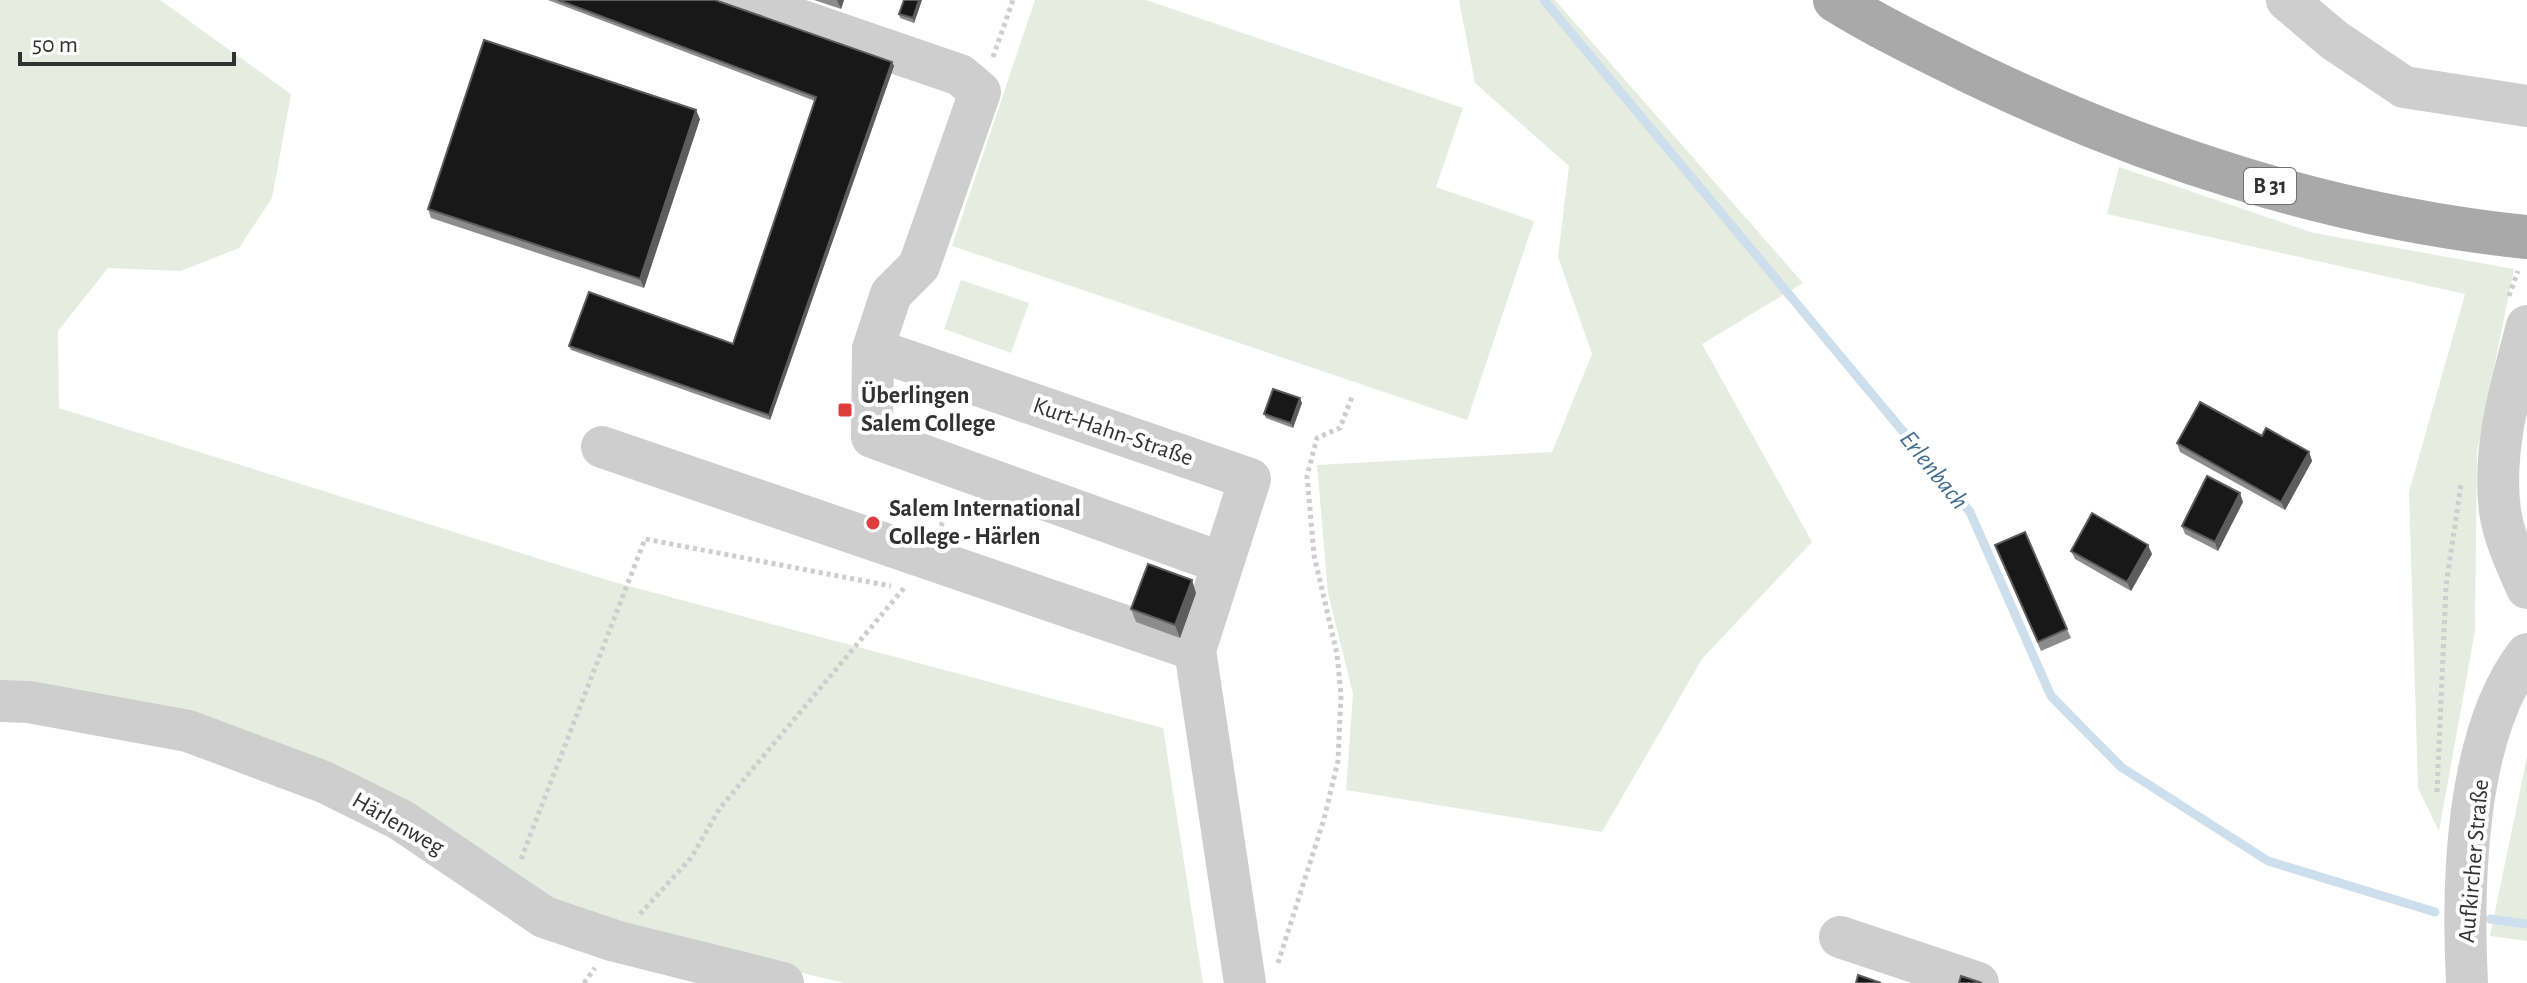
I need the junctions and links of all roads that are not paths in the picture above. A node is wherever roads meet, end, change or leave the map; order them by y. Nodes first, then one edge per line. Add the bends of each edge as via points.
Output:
1 (741, 0) edge
2 (1835, 0) edge
3 (2287, 0) edge
4 (2527, 106) edge
5 (2527, 237) edge
6 (2527, 326) edge
7 (873, 349) junction
8 (602, 447) dead end
9 (1222, 563) junction
10 (2527, 588) edge
11 (1195, 650) junction
12 (2527, 654) edge
13 (0, 701) edge
14 (1840, 937) dead end
15 (1260, 977) edge
16 (783, 983) edge
17 (1978, 983) edge
18 (2467, 983) edge

1 - 7 street via 960,75 980,92 919,266 891,294
2 - 5 main road, B 31 via 2023,97 2184,160 2351,207
3 - 4 street via 2334,40 2404,87
6 - 10 street via 2499,462 2500,512
7 - 9 street via 872,437
7 - 9 street, Kurt-Hahn-Straße via 1250,479
8 - 11 street via 916,573
9 - 11 street, Kurt-Hahn-Straße
11 - 15 street, Kurt-Hahn-Straße
12 - 18 street, Aufkircher Straße via 2504,689 2490,726 2472,811
13 - 16 street, Härlenweg via 188,731 324,782 401,820 544,917 615,941
14 - 17 street

